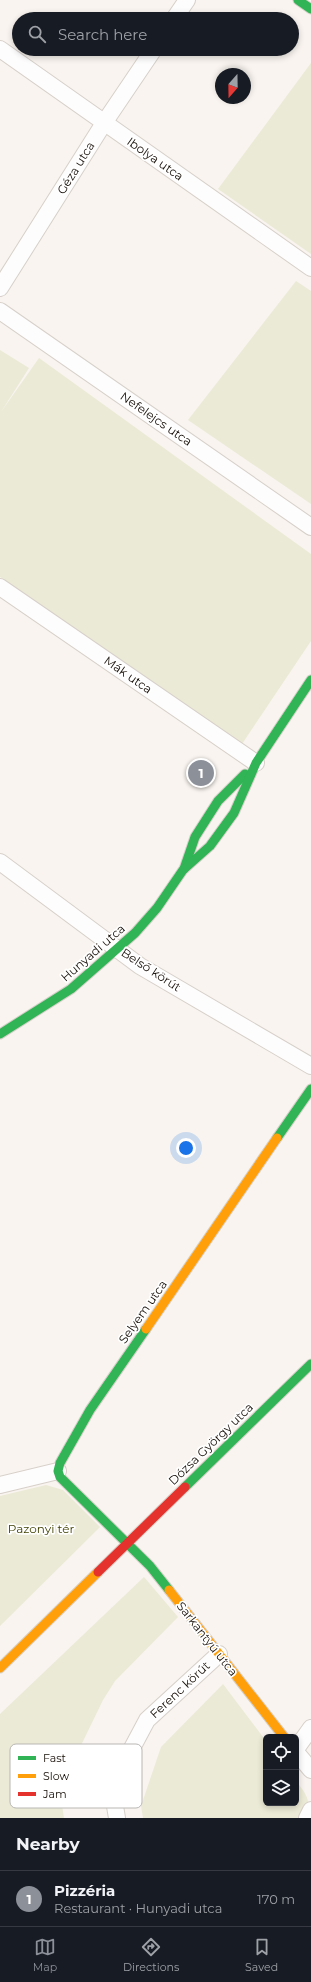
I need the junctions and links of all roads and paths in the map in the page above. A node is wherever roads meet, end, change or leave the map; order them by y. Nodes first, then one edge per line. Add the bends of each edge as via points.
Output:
1 (187, 0) edge
2 (298, 0) edge
3 (311, 9) edge
4 (179, 12) edge
5 (0, 49) edge
6 (149, 56) edge
7 (104, 123) junction
8 (311, 268) edge
9 (0, 288) edge
10 (0, 311) edge
11 (311, 527) edge
12 (0, 587) edge
13 (311, 680) edge
14 (256, 763) junction
15 (0, 862) edge
16 (183, 870) junction
17 (118, 948) junction
18 (0, 1034) edge
19 (311, 1066) edge
20 (310, 1092) edge
21 (311, 1364) edge
22 (58, 1471) junction
23 (0, 1485) edge
24 (127, 1542) junction
25 (219, 1654) junction
26 (0, 1668) edge
27 (311, 1728) edge
28 (282, 1734) edge
29 (134, 1744) edge
30 (299, 1745) edge
31 (299, 1756) edge
32 (311, 1770) edge
33 (115, 1808) edge
34 (311, 1810) edge
35 (117, 1818) edge
36 (306, 1818) edge

1 - 4 street
2 - 3 street
5 - 7 street, Ibolya utca
6 - 7 street, Géza utca
7 - 8 street, Ibolya utca
7 - 9 street, Géza utca
10 - 11 street, Nefelejcs utca
12 - 14 street, Mák utca
13 - 14 street, Hunyadi utca
14 - 16 street, Hunyadi utca via 234,813 210,846
14 - 16 street, Hunyadi utca via 218,801 195,837
15 - 17 street, Belső körút
16 - 17 street, Hunyadi utca via 157,908
17 - 18 street, Hunyadi utca via 71,989
17 - 19 street, Belső körút via 140,966
20 - 22 street, Selyem utca via 90,1410
21 - 24 street, Dózsa György utca
22 - 23 street
22 - 24 street via 60,1477
24 - 25 street, Sarkantyú utca via 153,1570
24 - 26 street
25 - 28 street, Sarkantyú utca
25 - 29 street, Ferenc körút via 147,1720
27 - 30 street
31 - 32 street
33 - 35 street, Ferenc körút
34 - 36 street

